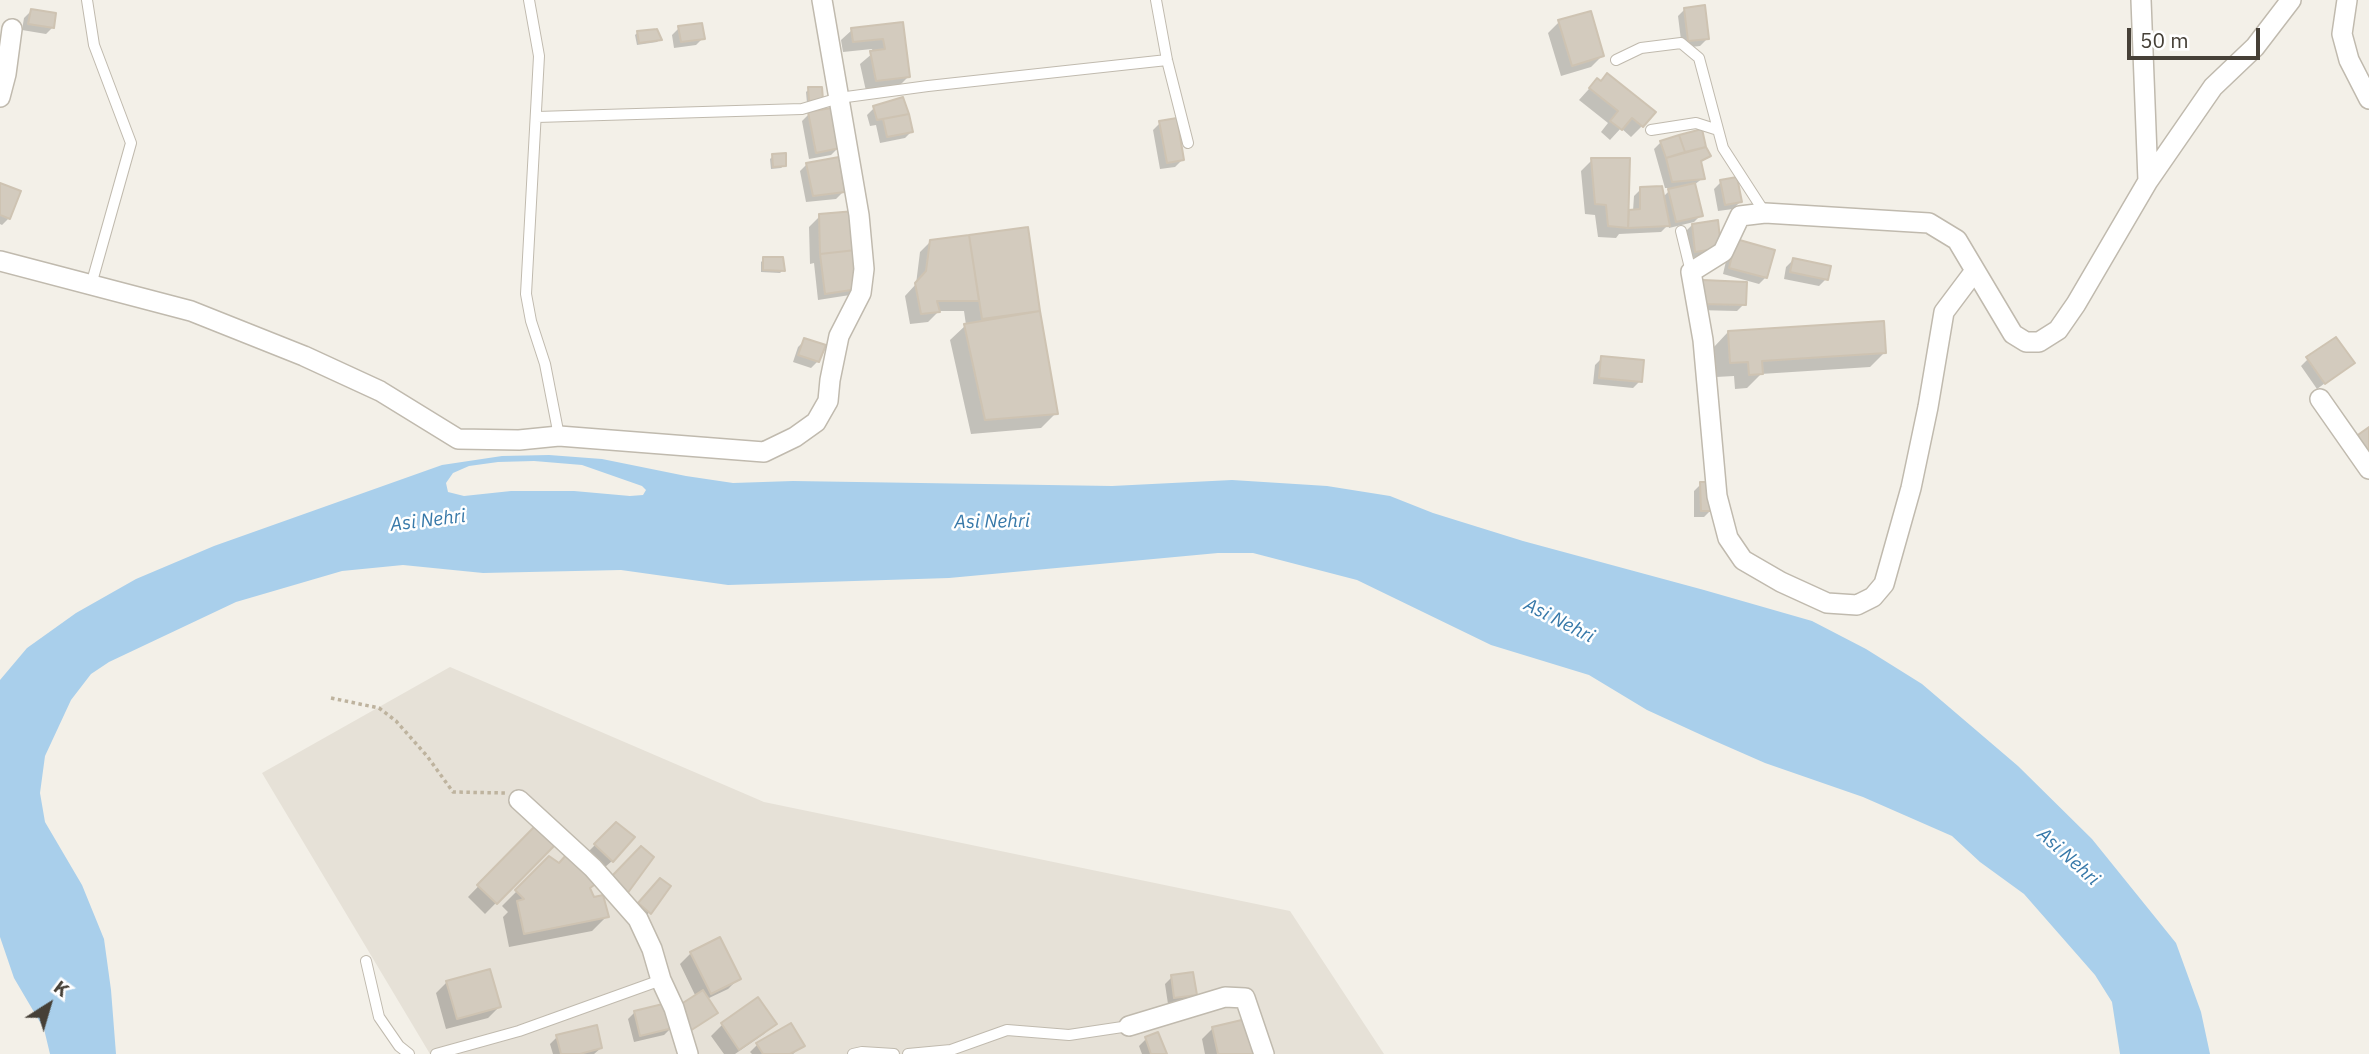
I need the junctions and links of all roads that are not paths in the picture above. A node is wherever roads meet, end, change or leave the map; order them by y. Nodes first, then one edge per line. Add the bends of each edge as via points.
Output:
1 (87, 0) edge
2 (529, 0) edge
3 (822, 0) edge
4 (1156, 0) edge
5 (2141, 0) edge
6 (2291, 0) edge
7 (2347, 0) edge
8 (12, 29) dead end
9 (1167, 60) junction
10 (1616, 60) dead end
11 (0, 97) edge
12 (839, 98) junction
13 (2369, 99) edge
14 (537, 117) junction
15 (1651, 130) dead end
16 (1718, 130) junction
17 (1188, 143) dead end
18 (2148, 181) junction
19 (1765, 213) junction
20 (1681, 231) dead end
21 (0, 261) edge
22 (1691, 272) junction
23 (1974, 272) junction
24 (91, 285) junction
25 (2320, 399) dead end
26 (559, 436) junction
27 (2369, 469) edge
28 (519, 800) road end
29 (366, 961) dead end
30 (661, 980) junction
31 (1129, 1026) joint
32 (409, 1054) edge
33 (436, 1054) edge
34 (688, 1054) edge
35 (853, 1054) edge
36 (894, 1054) edge
37 (908, 1054) edge
38 (1264, 1054) edge

1 - 24 lane via 94,45 131,143
2 - 14 lane via 539,56
3 - 12 street
4 - 9 lane
5 - 18 street
6 - 18 street via 2255,47 2213,87
7 - 13 street via 2342,34 2349,60
8 - 11 street
9 - 12 lane
9 - 17 lane
10 - 16 lane via 1641,48 1681,43 1699,58
12 - 14 lane via 802,109
12 - 26 street via 864,269 861,293 839,336 828,401 816,422 764,452
14 - 26 lane via 526,294
15 - 16 lane via 1696,123
16 - 19 lane via 1723,148
18 - 23 street via 2076,304 2058,330 2039,341 2026,342 2014,334
19 - 22 street via 1740,216 1723,252
19 - 23 street via 1929,223 1957,240
20 - 22 lane
21 - 24 street
22 - 23 street via 1703,340 1717,496 1728,538 1743,560 1781,582 1828,603 1857,605 1873,597 1884,584 1911,488 1944,312
24 - 26 street via 191,311 304,356 380,391 458,439
25 - 27 street
28 - 30 street via 593,868 638,919
29 - 32 lane via 379,1017
30 - 33 lane via 519,1031
30 - 34 street
31 - 37 lane via 1069,1035 1007,1030 951,1050
31 - 38 street via 1225,997 1245,998
35 - 36 lane

